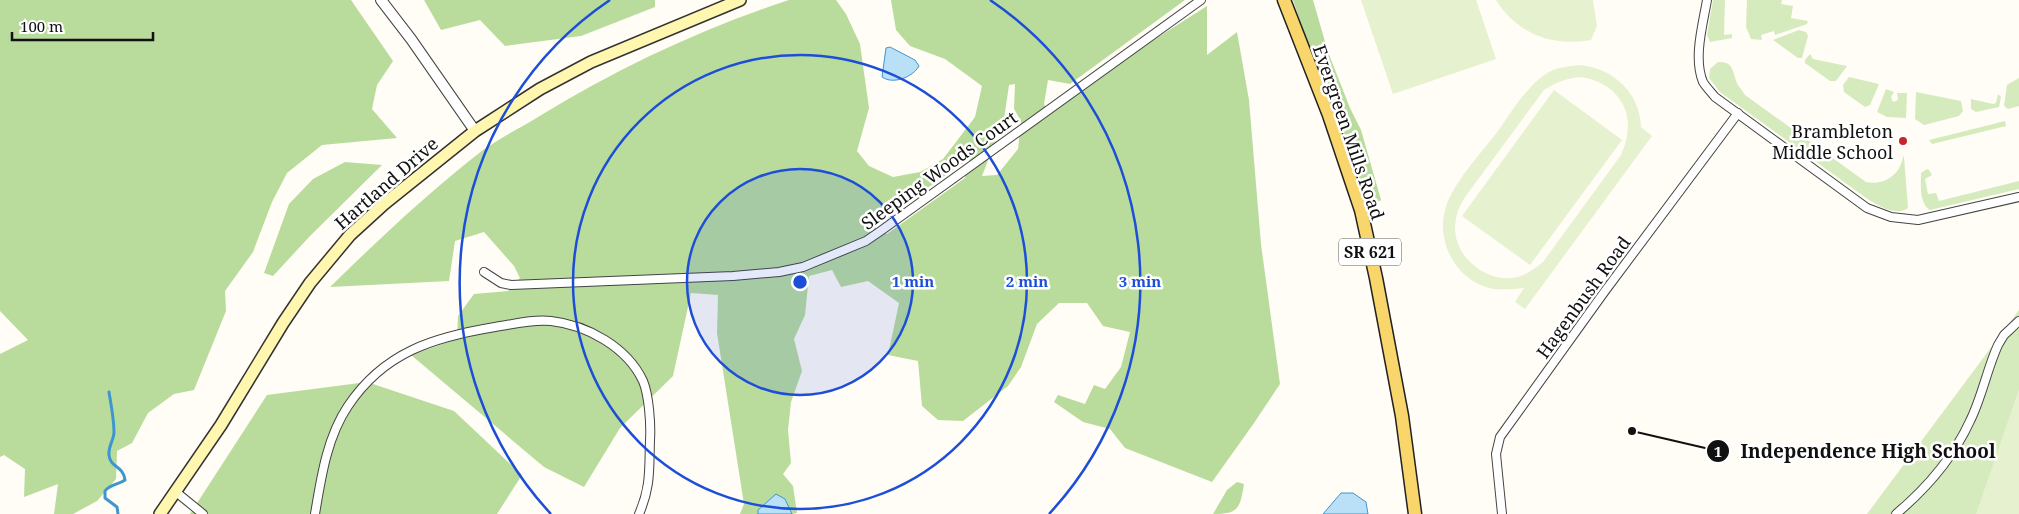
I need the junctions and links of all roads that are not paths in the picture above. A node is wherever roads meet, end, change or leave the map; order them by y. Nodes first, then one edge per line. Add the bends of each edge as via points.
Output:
1 (381, 0) edge
2 (740, 0) edge
3 (1201, 0) edge
4 (1284, 0) edge
5 (1706, 0) edge
6 (1738, 113) junction
7 (475, 131) junction
8 (2019, 197) edge
9 (484, 272) dead end
10 (2019, 321) edge
11 (176, 492) junction
12 (160, 514) edge
13 (204, 514) edge
14 (315, 514) edge
15 (639, 514) edge
16 (1416, 514) edge
17 (1502, 514) edge
18 (1896, 514) edge

1 - 7 street
2 - 7 main road, Hartland Drive via 590,62 540,89
3 - 9 street, Sleeping Woods Court via 866,241 803,267 733,276 512,285 501,283
4 - 16 main road, Evergreen Mills Road / SR 621 via 1329,115 1361,210 1402,416
5 - 6 street via 1699,67 1703,82 1715,97
6 - 8 street via 1867,208 1891,217 1910,220 1932,218
6 - 17 street, Hagenbush Road via 1500,437 1496,454
7 - 11 main road, Hartland Drive via 384,204 324,264
10 - 18 street via 1998,345 1971,420 1956,448 1938,474
11 - 12 main road, Hartland Drive
11 - 13 street
14 - 15 street via 331,441 339,421 376,372 393,359 438,340 477,330 538,321 584,329 628,358 643,382 650,418 650,470

